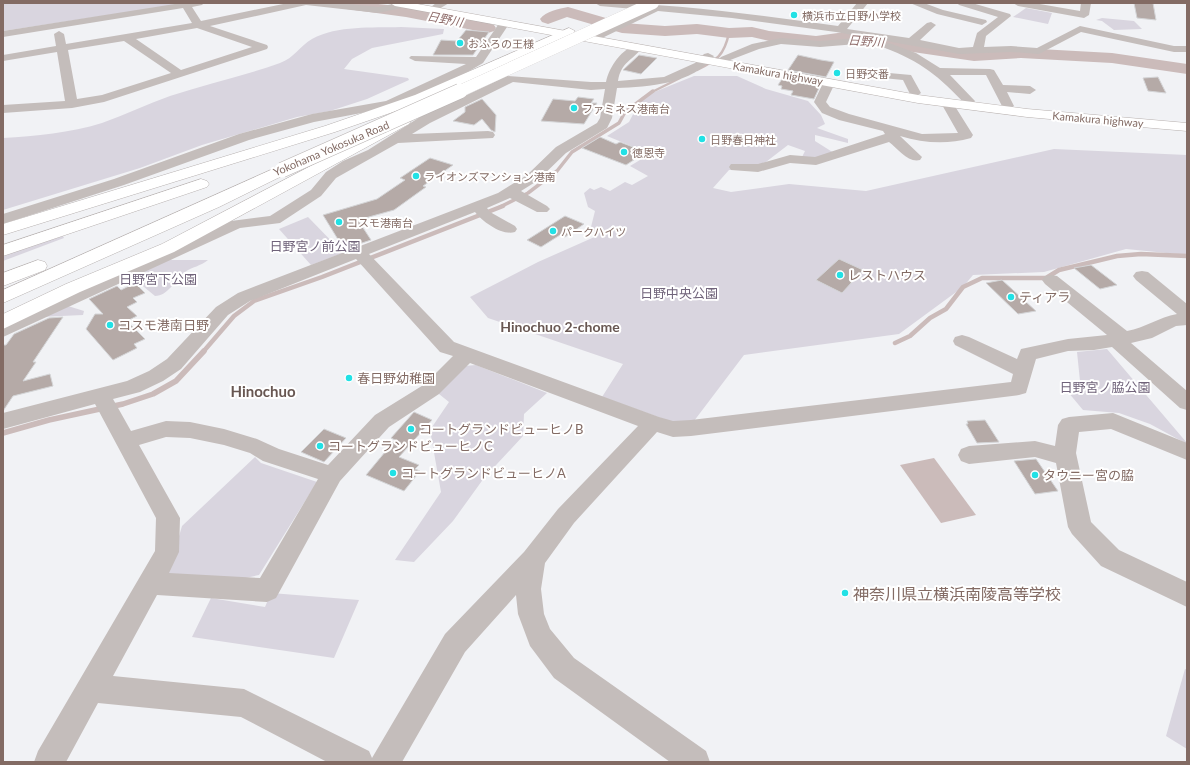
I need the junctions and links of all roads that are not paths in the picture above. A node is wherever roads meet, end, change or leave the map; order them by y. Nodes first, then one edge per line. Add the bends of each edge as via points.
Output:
1 (200, 3) edge
2 (302, 3) edge
3 (309, 3) edge
4 (600, 3) edge
5 (637, 3) edge
6 (863, 3) edge
7 (915, 3) edge
8 (962, 3) edge
9 (1018, 3) edge
10 (1086, 3) edge
11 (405, 4) edge
12 (624, 4) edge
13 (440, 5) edge
14 (186, 6) junction
15 (654, 6) edge
16 (504, 24) junction
17 (58, 25) junction
18 (198, 25) junction
19 (932, 25) dead end
20 (997, 25) junction
21 (841, 30) junction
22 (565, 33) junction
23 (3, 34) edge
24 (591, 36) junction
25 (126, 37) junction
26 (873, 39) junction
27 (911, 42) junction
28 (61, 48) junction
29 (636, 48) junction
30 (978, 49) junction
31 (1187, 49) edge
32 (3, 58) edge
33 (415, 58) dead end
34 (713, 59) junction
35 (479, 61) junction
36 (937, 71) junction
37 (180, 74) junction
38 (867, 74) dead end
39 (829, 83) junction
40 (613, 86) junction
41 (998, 88) junction
42 (1030, 90) dead end
43 (915, 93) junction
44 (969, 101) junction
45 (946, 103) junction
46 (72, 104) junction
47 (1008, 106) junction
48 (3, 109) edge
49 (1187, 121) edge
50 (1187, 126) edge
51 (889, 133) junction
52 (488, 135) dead end
53 (391, 139) junction
54 (915, 157) dead end
55 (275, 164) junction
56 (736, 167) dead end
57 (187, 174) junction
58 (517, 195) junction
59 (542, 209) dead end
60 (481, 210) junction
61 (3, 219) edge
62 (222, 220) junction
63 (509, 229) dead end
64 (3, 230) edge
65 (3, 238) edge
66 (3, 251) edge
67 (363, 257) junction
68 (3, 268) edge
69 (1142, 276) dead end
70 (3, 280) edge
71 (1051, 280) dead end
72 (3, 297) edge
73 (3, 308) edge
74 (1187, 313) edge
75 (1187, 319) edge
76 (3, 322) edge
77 (3, 331) edge
78 (1119, 338) junction
79 (962, 342) dead end
80 (467, 354) junction
81 (1024, 371) junction
82 (1187, 403) edge
83 (105, 404) junction
84 (3, 421) edge
85 (652, 423) junction
86 (126, 441) junction
87 (1187, 452) edge
88 (969, 455) dead end
89 (1066, 457) junction
90 (332, 475) junction
91 (533, 560) junction
92 (150, 583) junction
93 (1187, 595) edge
94 (91, 688) junction
95 (49, 762) edge
96 (358, 762) edge
97 (385, 762) edge
98 (695, 762) edge

1 - 14 street
2 - 18 street
3 - 11 street via 378,10
4 - 12 street
5 - 55 main road via 424,99 382,113
6 - 21 street
7 - 20 street via 940,12
8 - 20 street via 1006,16
9 - 10 street via 1084,15
11 - 13 main road, Kamakura highway
11 - 16 main road, Kamakura highway
12 - 15 street
13 - 22 main road, Kamakura highway
14 - 17 street
14 - 18 street
15 - 21 street
15 - 24 street via 616,27
15 - 55 main road, Yokohama Yokosuka Road, bridge via 429,106
16 - 22 main road, Kamakura highway
16 - 35 street
17 - 23 street
17 - 28 street
18 - 25 street
18 - 37 street via 263,47
19 - 27 street
20 - 30 street via 990,36 980,37
21 - 26 street via 840,32
22 - 24 main road, Kamakura highway
22 - 57 main road via 420,98
24 - 29 main road, Kamakura highway
24 - 34 main road, Kamakura highway
24 - 62 main road via 410,118
25 - 28 street
25 - 37 street
26 - 27 street
26 - 34 street via 820,44 781,41
26 - 36 street via 898,49
27 - 30 street via 959,51
28 - 32 street
28 - 46 street
29 - 34 main road, Kamakura highway
29 - 40 street via 617,68
30 - 31 street via 1039,51 1080,29 1174,49
33 - 35 street
34 - 39 main road, Kamakura highway
34 - 40 street via 667,80
34 - 43 main road, Kamakura highway
35 - 61 street via 389,104 312,118 244,137 119,182
36 - 41 street via 995,72
36 - 44 street via 949,79
37 - 46 street via 104,98
38 - 43 street via 907,78
39 - 45 main road, Kamakura highway
39 - 51 street via 820,102 826,110
40 - 53 street via 553,84 511,78
40 - 58 street via 606,118 600,131 570,143 556,165 532,178
41 - 42 street
41 - 47 street
43 - 44 main road, Kamakura highway
44 - 47 main road, Kamakura highway
45 - 50 main road, Kamakura highway via 1053,116
45 - 51 street via 966,135 955,138 922,138
46 - 48 street
47 - 49 main road, Kamakura highway
51 - 54 street
51 - 56 street via 816,161 790,159 758,168
52 - 53 street
53 - 77 street via 373,153 331,175 316,193 274,220 237,224 68,299
55 - 66 main road
55 - 68 main road, Yokohama Yokosuka Road
55 - 70 main road, Yokohama Yokosuka Road
55 - 72 main road via 224,199
57 - 64 main road
57 - 65 main road
58 - 59 street
58 - 60 street
60 - 63 street
60 - 67 street
62 - 73 main road via 54,283
62 - 76 main road via 168,248 73,288
67 - 80 street via 447,347
67 - 83 street via 260,289 234,302 222,311 174,364
69 - 74 street
71 - 78 street
75 - 78 street via 1172,321 1145,334
78 - 81 street via 1028,354
78 - 82 street
79 - 81 street
80 - 85 street
80 - 90 street via 432,388 382,421
81 - 85 street via 1019,388 691,428 673,429
83 - 84 street
83 - 86 street
85 - 91 street via 566,516
86 - 90 street via 166,429 190,430 257,447 270,455
86 - 92 street via 168,518 167,552
87 - 89 street via 1113,420 1069,425
88 - 89 street via 1034,448
89 - 93 street via 1080,527 1110,558
90 - 92 street via 267,590
91 - 97 street via 455,643
91 - 98 street via 528,589 531,614 540,637 564,668
92 - 94 street
94 - 95 street
94 - 96 street via 244,703

